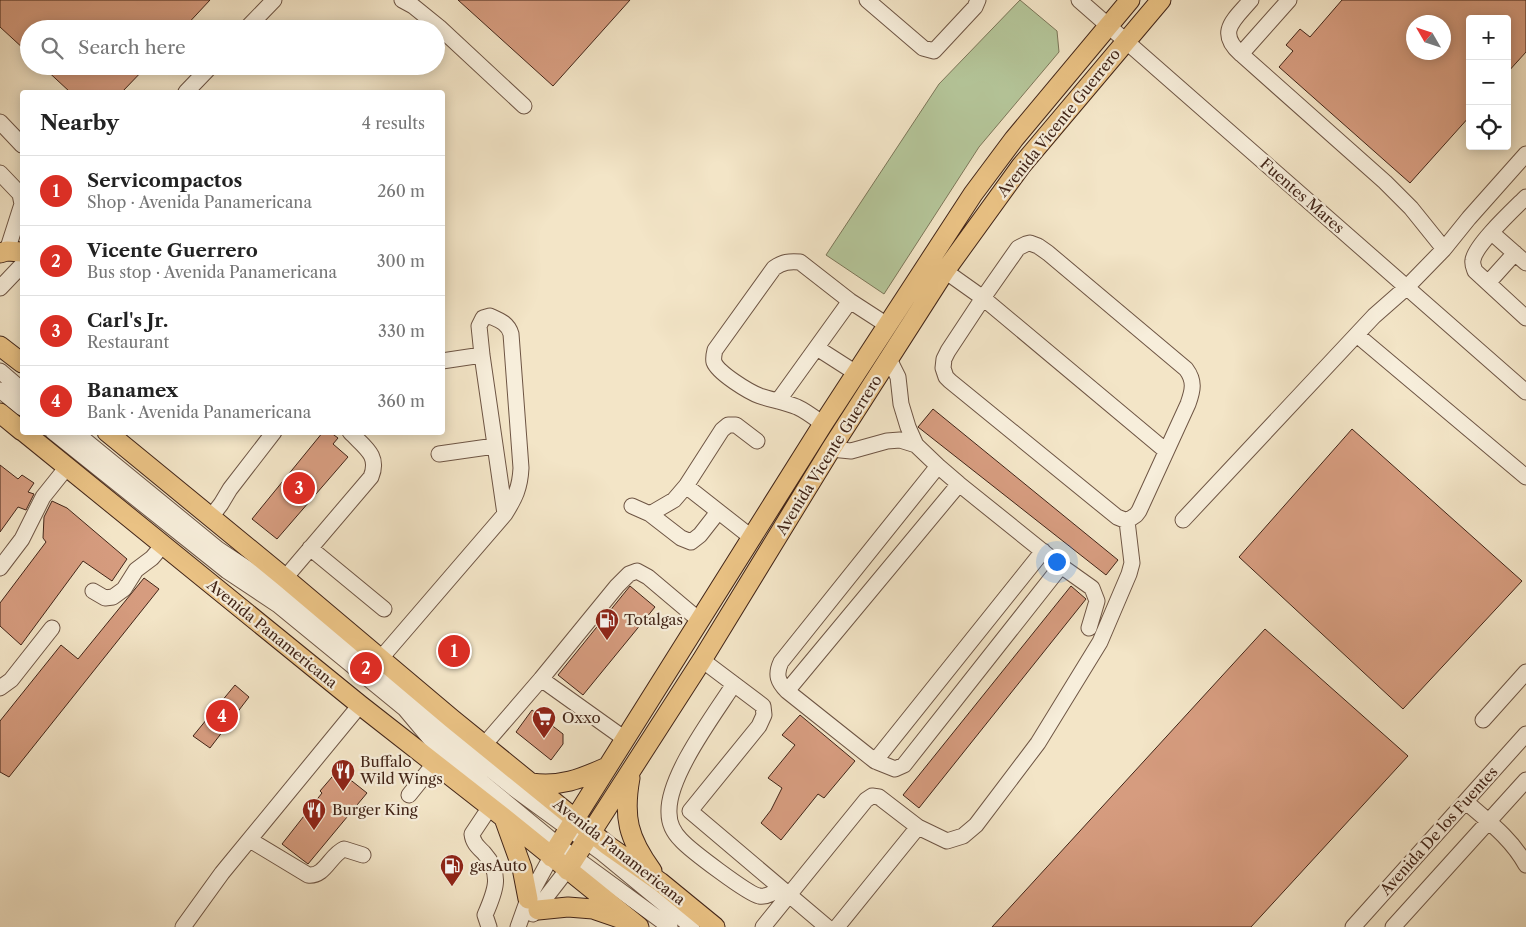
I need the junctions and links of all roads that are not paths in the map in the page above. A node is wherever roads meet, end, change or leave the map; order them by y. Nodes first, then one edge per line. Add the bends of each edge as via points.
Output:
1 (274, 0) edge
2 (402, 0) edge
3 (867, 0) edge
4 (978, 0) edge
5 (1079, 0) edge
6 (1130, 0) edge
7 (1162, 0) edge
8 (1251, 0) edge
9 (1289, 0) edge
10 (255, 20) edge
11 (430, 20) edge
12 (1108, 26) junction
13 (445, 33) edge
14 (1125, 42) junction
15 (1241, 54) junction
16 (202, 75) edge
17 (188, 90) edge
18 (524, 106) dead end
19 (0, 122) edge
20 (20, 143) edge
21 (1526, 154) edge
22 (0, 173) edge
23 (12, 186) edge
24 (1526, 197) edge
25 (20, 212) edge
26 (1492, 233) junction
27 (1444, 249) junction
28 (10, 252) edge
29 (1521, 258) edge
30 (20, 267) edge
31 (946, 271) junction
32 (1488, 283) junction
33 (1407, 287) junction
34 (0, 288) edge
35 (983, 298) junction
36 (850, 301) junction
37 (1526, 318) edge
38 (887, 325) junction
39 (1357, 335) junction
40 (0, 346) edge
41 (817, 348) junction
42 (482, 355) junction
43 (889, 359) junction
44 (445, 361) edge
45 (20, 362) edge
46 (0, 365) edge
47 (0, 371) edge
48 (856, 373) junction
49 (20, 388) edge
50 (0, 390) edge
51 (1526, 392) edge
52 (778, 401) junction
53 (20, 406) edge
54 (0, 413) edge
55 (823, 424) junction
56 (20, 430) edge
57 (27, 435) edge
58 (57, 435) edge
59 (79, 435) edge
60 (111, 435) edge
61 (272, 435) edge
62 (353, 435) edge
63 (757, 440) dead end
64 (916, 444) junction
65 (495, 446) junction
66 (832, 449) junction
67 (1166, 451) junction
68 (439, 454) dead end
69 (938, 466) junction
70 (67, 467) junction
71 (1526, 476) edge
72 (959, 484) junction
73 (686, 486) junction
74 (632, 506) dead end
75 (718, 512) junction
76 (504, 514) junction
77 (650, 514) junction
78 (210, 517) junction
79 (1183, 520) dead end
80 (1127, 521) junction
81 (751, 537) junction
82 (163, 545) junction
83 (310, 548) junction
84 (1043, 551) junction
85 (1061, 566) junction
86 (0, 568) edge
87 (285, 578) junction
88 (93, 591) dead end
89 (384, 609) dead end
90 (699, 620) junction
91 (52, 628) dead end
92 (1088, 628) dead end
93 (381, 658) junction
94 (702, 660) junction
95 (1526, 672) edge
96 (541, 679) junction
97 (734, 684) junction
98 (0, 688) edge
99 (787, 692) junction
100 (360, 706) junction
101 (1483, 720) dead end
102 (1526, 734) edge
103 (625, 739) junction
104 (484, 745) junction
105 (876, 761) junction
106 (434, 764) junction
107 (607, 767) junction
108 (631, 771) junction
109 (1526, 780) edge
110 (531, 783) junction
111 (409, 795) dead end
112 (1466, 802) junction
113 (690, 811) junction
114 (497, 812) junction
115 (669, 812) junction
116 (1489, 822) junction
117 (918, 828) junction
118 (588, 836) junction
119 (563, 837) junction
120 (250, 840) junction
121 (363, 855) dead end
122 (571, 863) junction
123 (1526, 865) edge
124 (660, 882) junction
125 (784, 891) junction
126 (533, 905) junction
127 (636, 925) edge
128 (183, 927) edge
129 (489, 927) edge
130 (519, 927) edge
131 (670, 927) edge
132 (692, 927) edge
133 (715, 927) edge
134 (763, 927) edge
135 (827, 927) edge
136 (838, 927) edge
137 (1353, 927) edge
138 (1393, 927) edge

1 - 10 street
2 - 11 street
3 - 4 street via 928,51 938,47
5 - 12 street, Fuentes Mares
6 - 12 main road, Avenida Vicente Guerrero
7 - 14 main road, Avenida Vicente Guerrero
8 - 15 street via 1228,31 1229,42
9 - 15 street
12 - 14 street, Fuentes Mares
12 - 38 main road, Avenida Vicente Guerrero via 993,166
13 - 18 street
14 - 31 main road, Avenida Vicente Guerrero via 1021,166
14 - 33 street, Fuentes Mares
15 - 27 street via 1385,182
16 - 17 street
19 - 20 street
21 - 27 street
22 - 23 street
24 - 26 street
25 - 28 street
26 - 29 street
26 - 32 street via 1473,259 1475,271
27 - 33 street
29 - 32 street
30 - 34 street
31 - 35 street
31 - 43 main road, Avenida Vicente Guerrero
32 - 37 street
33 - 39 street
33 - 51 street, Fuentes Mares
35 - 67 street
35 - 67 street via 1022,245 1034,244 1048,253 1191,376 1192,393
35 - 80 street via 944,359 946,376 1116,517
36 - 38 street
36 - 41 street
36 - 52 street via 800,262 790,261 774,268 713,356 719,369 758,395
38 - 48 main road, Avenida Vicente Guerrero
39 - 71 street
39 - 79 street
40 - 45 main road
41 - 48 street
41 - 52 street
42 - 44 street
42 - 65 street
42 - 76 street via 479,326 483,318 490,316 504,322 511,334 521,468 516,497
43 - 64 street via 898,377 901,404
43 - 66 main road, Avenida Vicente Guerrero
45 - 46 main road
47 - 49 street
48 - 55 main road, Avenida Vicente Guerrero
50 - 53 street
52 - 55 street via 797,407
54 - 56 main road, Avenida Panamericana
55 - 81 main road, Avenida Vicente Guerrero
57 - 70 main road, Avenida Panamericana
58 - 119 street via 227,571 278,605 405,709 431,740
59 - 119 street via 218,549 289,596 416,700 440,729 517,791
60 - 78 main road, Avenida Panamericana
61 - 78 street
62 - 83 street via 372,456 374,469
63 - 73 street via 736,425 725,427
64 - 66 street via 900,440 851,451
64 - 69 street
65 - 68 street
65 - 76 street
66 - 94 main road, Avenida Vicente Guerrero
67 - 80 street via 1136,515
69 - 72 street
69 - 99 street via 781,662 777,677
70 - 82 main road, Avenida Panamericana
70 - 86 street via 44,497 22,539
72 - 84 street
72 - 99 street
73 - 75 street
73 - 77 street via 674,500
74 - 77 street
75 - 77 street via 691,542
75 - 81 street
76 - 93 street
78 - 87 main road, Avenida Panamericana
80 - 117 street via 1132,553 1129,574 1100,642 1038,743 976,825 964,836 947,841
81 - 90 main road, Avenida Vicente Guerrero
82 - 88 street via 113,597 106,598
82 - 100 main road, Avenida Panamericana
83 - 87 street
83 - 89 street
84 - 85 street
84 - 105 street
85 - 92 street via 1092,588 1096,601
85 - 105 street via 904,765 895,769
87 - 93 main road, Avenida Panamericana
90 - 96 street via 637,571 616,586
90 - 103 main road, Avenida Vicente Guerrero
91 - 98 street via 11,680
93 - 104 main road, Avenida Panamericana
94 - 97 street
94 - 108 main road, Avenida Vicente Guerrero
95 - 101 street
96 - 103 street
96 - 104 street
97 - 113 street via 763,706 764,715 759,726
97 - 115 street via 681,767 672,790
99 - 105 street
100 - 106 main road, Avenida Panamericana
100 - 120 street
102 - 112 street, Avenida De los Fuentes
103 - 107 main road, Avenida Vicente Guerrero
104 - 110 main road, Avenida Panamericana
106 - 111 street
106 - 114 main road, Avenida Panamericana
107 - 110 main road via 558,785
107 - 119 main road, Avenida Vicente Guerrero
108 - 118 main road, Avenida Vicente Guerrero
108 - 124 main road via 626,799 630,832 638,852
109 - 116 street, Avenida De los Fuentes
110 - 119 main road, Avenida Panamericana
112 - 116 street
112 - 137 street, Avenida De los Fuentes
113 - 115 street
113 - 125 street
114 - 119 main road, Avenida Panamericana
114 - 126 main road via 522,868
114 - 129 street via 472,834 472,841 488,858 496,878 485,915
115 - 125 street via 672,828 682,841 745,890 758,896
116 - 123 street via 1507,839
116 - 138 street, Avenida De los Fuentes
117 - 125 street via 879,797 872,796
117 - 136 street
118 - 119 main road, Avenida Panamericana
118 - 122 main road, Avenida Vicente Guerrero
118 - 124 main road, Avenida Panamericana
118 - 132 street
119 - 122 main road, Avenida Panamericana
119 - 126 street, Avenida Vicente Guerrero
120 - 121 street via 308,875 315,876 344,849
120 - 128 street
122 - 126 street, Avenida Vicente Guerrero
122 - 127 main road, Avenida Panamericana
122 - 131 street
124 - 133 main road, Avenida Panamericana
125 - 134 street
125 - 135 street
126 - 127 main road via 593,909
126 - 130 street, Avenida Vicente Guerrero

